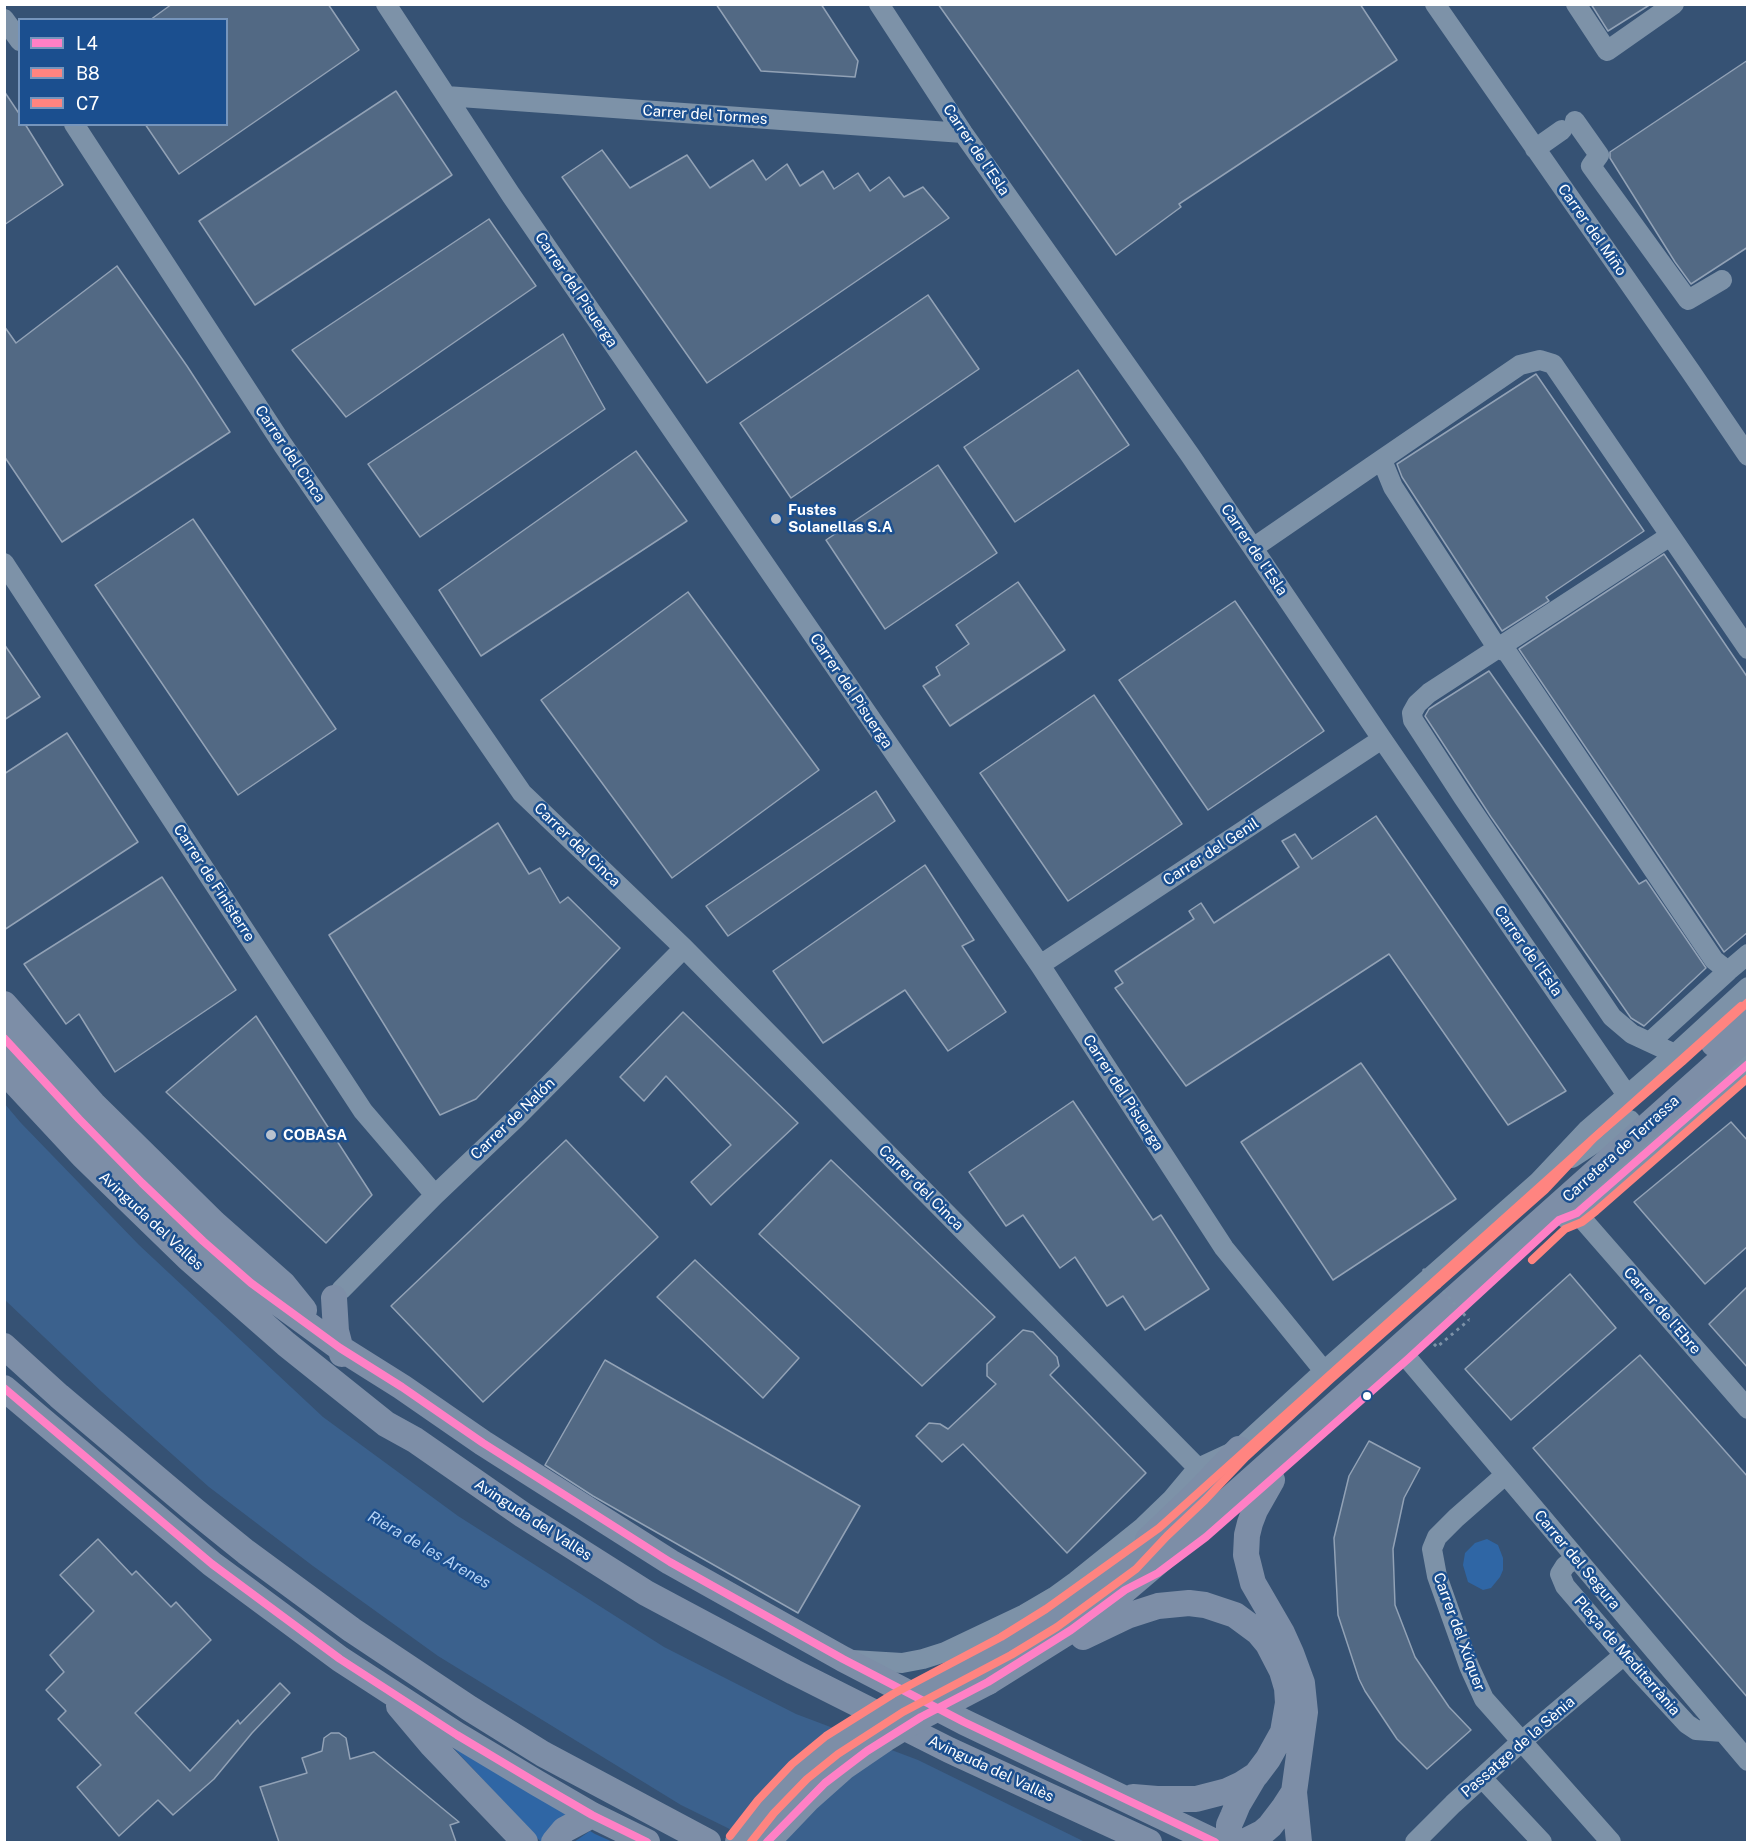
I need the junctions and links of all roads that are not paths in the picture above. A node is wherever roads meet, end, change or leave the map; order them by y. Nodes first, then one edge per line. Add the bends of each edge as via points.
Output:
1 (386, 4) edge
2 (879, 4) edge
3 (1435, 4) edge
4 (1576, 4) edge
5 (1674, 4) edge
6 (4, 19) edge
7 (13, 40) edge
8 (446, 96) junction
9 (75, 126) edge
10 (963, 133) junction
11 (1535, 149) junction
12 (1722, 280) dead end
13 (1748, 456) edge
14 (1384, 459) junction
15 (1670, 536) junction
16 (1253, 549) junction
17 (4, 563) edge
18 (1498, 649) junction
19 (1748, 649) edge
20 (1382, 739) junction
21 (684, 948) junction
22 (1748, 954) edge
23 (1040, 965) junction
24 (1728, 971) junction
25 (1748, 987) edge
26 (4, 1004) edge
27 (1748, 1014) edge
28 (1748, 1036) edge
29 (4, 1037) edge
30 (1650, 1042) junction
31 (1675, 1054) junction
32 (1748, 1064) edge
33 (4, 1071) edge
34 (1629, 1107) junction
35 (1599, 1168) junction
36 (435, 1195) junction
37 (1568, 1216) junction
38 (338, 1294) junction
39 (291, 1305) junction
40 (4, 1346) edge
41 (340, 1348) junction
42 (1408, 1359) junction
43 (1324, 1371) junction
44 (4, 1388) edge
45 (1748, 1409) edge
46 (415, 1440) junction
47 (1239, 1449) junction
48 (1198, 1468) junction
49 (1505, 1475) junction
50 (1272, 1480) junction
51 (1575, 1557) junction
52 (1130, 1561) junction
53 (1125, 1590) junction
54 (1624, 1655) junction
55 (843, 1659) junction
56 (988, 1682) junction
57 (384, 1688) junction
58 (1723, 1732) junction
59 (1522, 1741) junction
60 (1748, 1761) edge
61 (1256, 1775) junction
62 (1482, 1778) junction
63 (1294, 1792) junction
64 (1113, 1794) junction
65 (1085, 1813) junction
66 (592, 1815) junction
67 (525, 1842) edge
68 (554, 1842) edge
69 (647, 1842) edge
70 (708, 1842) edge
71 (738, 1842) edge
72 (767, 1842) edge
73 (1149, 1842) edge
74 (1175, 1842) edge
75 (1215, 1842) edge
76 (1229, 1842) edge
77 (1244, 1842) edge
78 (1299, 1842) edge
79 (1415, 1842) edge
80 (1542, 1842) edge
81 (1611, 1842) edge

1 - 8 street, Carrer del Pisuerga
2 - 10 street, Carrer de l'Esla
3 - 11 street, Carrer del Miño
4 - 5 street via 1607,51
6 - 7 street
8 - 10 street, Carrer del Tormes
8 - 23 street, Carrer del Pisuerga
9 - 21 street, Carrer del Cinca via 283,445 522,793
10 - 16 street, Carrer de l'Esla
11 - 12 street via 1569,125 1599,155 1591,166 1688,300
11 - 13 street, Carrer del Miño
14 - 15 street via 1520,365 1540,360 1553,364
14 - 16 street
14 - 18 street via 1393,487
15 - 18 street
15 - 19 street
16 - 20 street, Carrer de l'Esla
17 - 36 street, Carrer de Finisterre via 363,1111
18 - 24 street via 1507,652 1714,960
18 - 30 street via 1429,693 1412,713 1413,720 1612,1017 1632,1034
20 - 23 street, Carrer del Genil
20 - 34 street, Carrer de l'Esla
21 - 36 street, Carrer de Nalón
21 - 48 street, Carrer del Cinca
22 - 24 street
23 - 43 street, Carrer del Pisuerga via 1224,1248
24 - 30 street
25 - 31 street
26 - 39 main road via 93,1104 282,1284
27 - 34 main road, Carretera de Terrassa
28 - 35 main road, Carretera de Terrassa
29 - 39 main road, Avinguda del Vallès via 142,1183 229,1264
30 - 31 street
31 - 34 street
32 - 37 street
33 - 46 main road, Avinguda del Vallès via 83,1156 238,1302 386,1424
34 - 43 street, Carretera de Terrassa
34 - 52 main road, Carretera de Terrassa via 1166,1536
35 - 37 main road
35 - 53 main road, Carretera de Terrassa
36 - 38 street, Carrer de Nalón
37 - 42 main road
37 - 45 street, Carrer de l'Ebre
38 - 39 main road
38 - 41 main road via 336,1331
39 - 41 main road, Avinguda del Vallès
40 - 70 main road via 194,1510 352,1630 543,1754
41 - 46 main road via 360,1384 396,1415
41 - 55 main road, Avinguda del Vallès via 670,1562
42 - 49 street, Carrer del Segura
42 - 50 main road
43 - 47 street, Carretera de Terrassa
44 - 57 main road via 212,1564
46 - 65 main road, Avinguda del Vallès via 646,1593 949,1750
47 - 48 street, Carretera de Terrassa
47 - 52 main road
48 - 55 street via 1172,1499 1112,1553 1054,1597 1024,1614 923,1659 902,1663
49 - 51 street, Carrer del Segura
49 - 59 street, Carrer del Xúquer via 1437,1537 1432,1549 1445,1602 1478,1688
50 - 53 main road via 1158,1573
50 - 63 main road via 1250,1523 1246,1555 1253,1582 1282,1634 1302,1683 1305,1712
51 - 54 street, Plaça de Mediterrània via 1560,1574 1565,1586
51 - 58 street, Carrer del Segura
52 - 71 main road, Carretera de Terrassa, bridge via 1030,1632 898,1703 832,1745 800,1771
53 - 56 main road, Carretera de Terrassa via 1071,1630
54 - 58 street, Plaça de Mediterrània via 1687,1724 1696,1730
54 - 59 street, Passatge de la Sènia
55 - 64 main road, Avinguda del Vallès
56 - 61 main road via 1094,1631 1158,1606 1189,1603 1224,1610 1247,1622 1268,1644 1287,1688 1282,1732
56 - 72 main road, Carretera de Terrassa, bridge via 867,1751 825,1783
57 - 66 main road
57 - 67 main road via 431,1744
58 - 60 street, Carrer del Segura
59 - 62 street, Passatge de la Sènia
59 - 81 street, Carrer del Xúquer
61 - 64 main road via 1227,1791 1196,1799
61 - 76 main road via 1229,1825
62 - 79 street, Passatge de la Sènia
62 - 80 street
63 - 77 main road via 1270,1826
63 - 78 main road
64 - 75 main road, Avinguda del Vallès
65 - 73 main road, Avinguda del Vallès
65 - 74 main road
66 - 68 main road via 564,1830
66 - 69 main road

